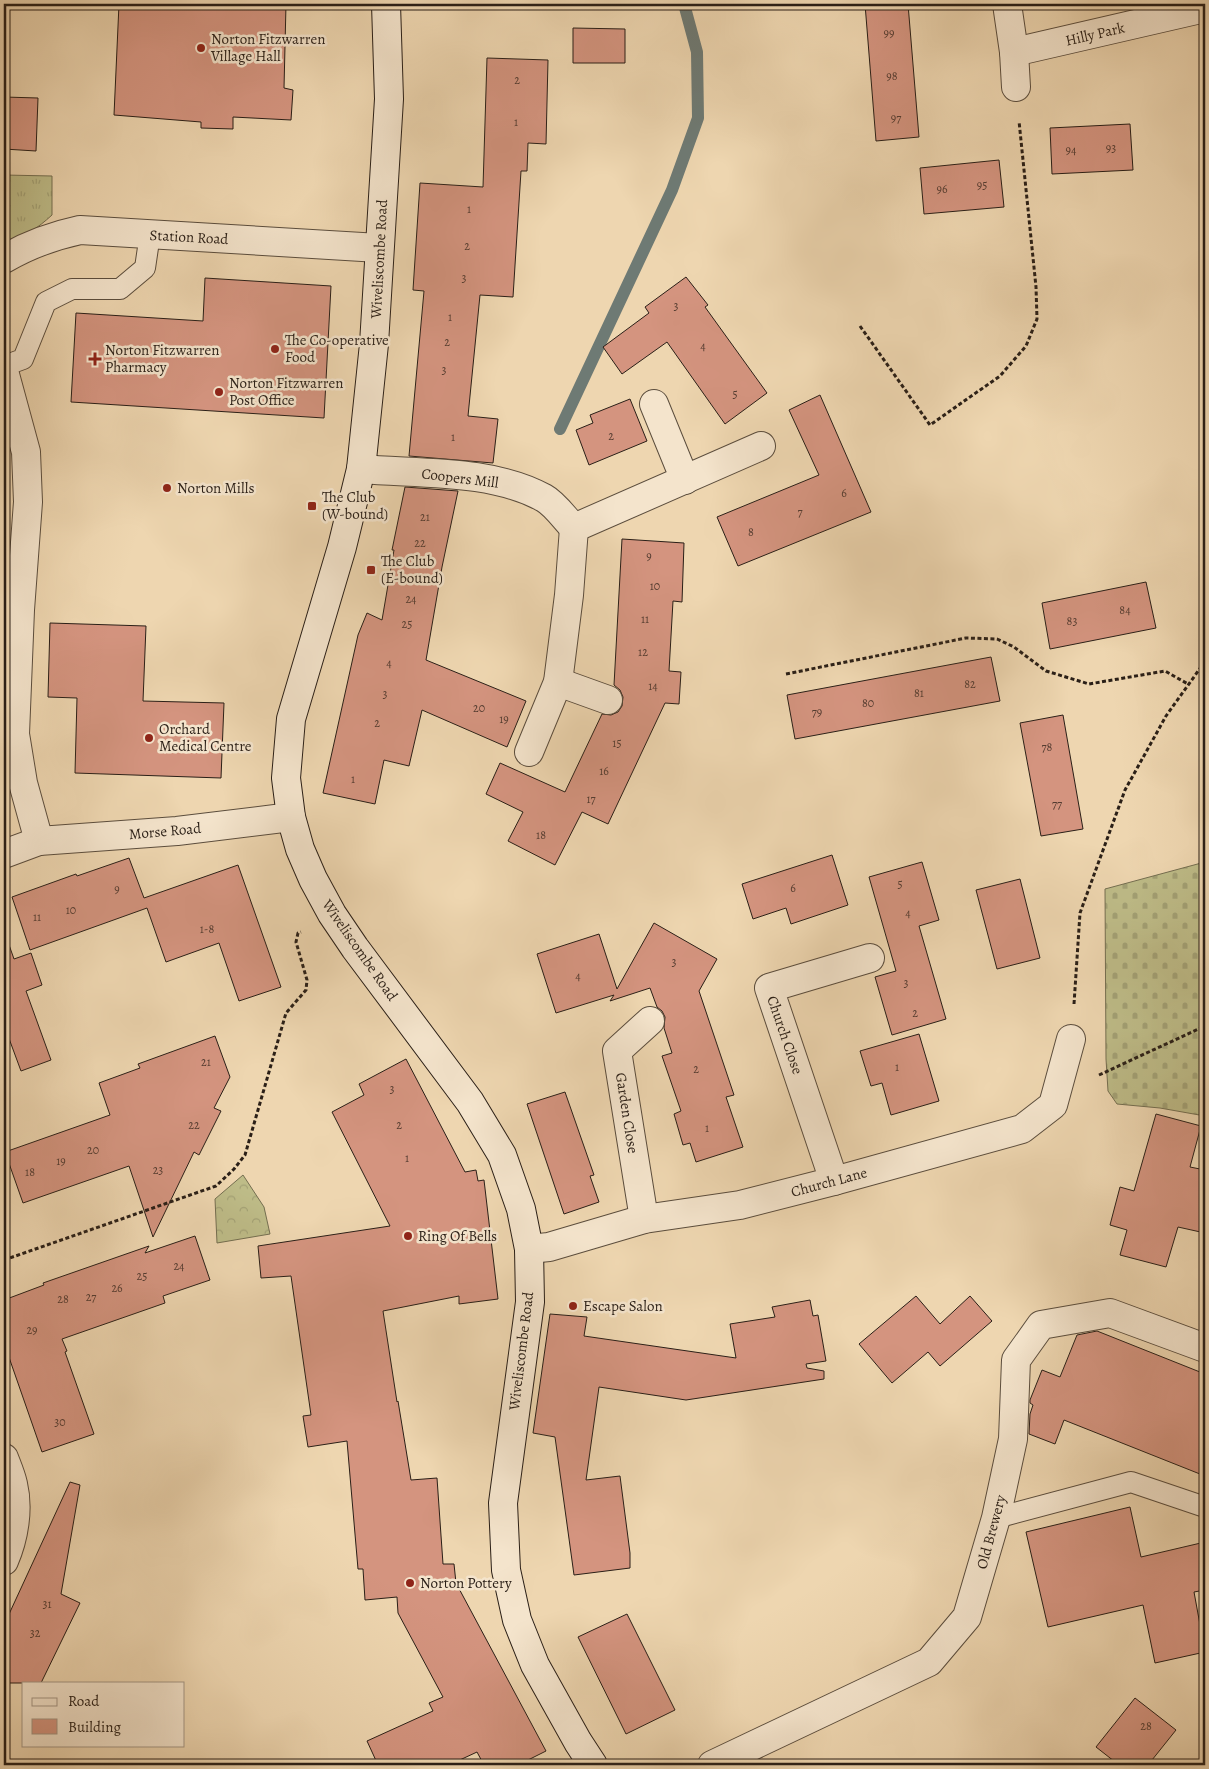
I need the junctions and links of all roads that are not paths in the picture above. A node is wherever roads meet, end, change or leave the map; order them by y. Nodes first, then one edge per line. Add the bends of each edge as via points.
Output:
1 (386, 4) edge
2 (1007, 4) edge
3 (1205, 8) edge
4 (1014, 52) junction
5 (1016, 87) road end
6 (150, 234) junction
7 (379, 248) junction
8 (4, 259) edge
9 (4, 366) edge
10 (4, 371) edge
11 (654, 404) dead end
12 (761, 446) dead end
13 (361, 469) junction
14 (685, 480) junction
15 (574, 528) junction
16 (12, 610) edge
17 (558, 682) junction
18 (608, 700) dead end
19 (529, 752) dead end
20 (291, 816) junction
21 (39, 841) junction
22 (4, 854) edge
23 (870, 958) dead end
24 (650, 1021) dead end
25 (1071, 1038) road end
26 (834, 1181) junction
27 (644, 1219) junction
28 (529, 1249) junction
29 (1205, 1348) edge
30 (4, 1458) edge
31 (1205, 1507) edge
32 (996, 1518) junction
33 (4, 1561) edge
34 (593, 1765) edge
35 (712, 1765) edge

1 - 7 street, Wiveliscombe Road via 389,99
2 - 4 street
3 - 4 street, Hilly Park
4 - 5 street
6 - 7 street, Station Road
6 - 8 street, Station Road via 80,230 56,235
6 - 9 lane via 145,268 120,288 72,289 46,302 23,359
7 - 13 street, Wiveliscombe Road via 374,344
10 - 16 street via 26,452 28,502
11 - 14 street
12 - 14 street
13 - 15 street, Coopers Mill via 497,480 546,499
13 - 20 street, Wiveliscombe Road via 342,547 291,719 286,778
14 - 15 street
15 - 17 street
16 - 21 street via 15,734 23,783
17 - 18 street
17 - 19 street
20 - 21 street, Morse Road via 177,831
20 - 28 street, Wiveliscombe Road via 300,849 332,914 470,1102 502,1155 521,1209
21 - 22 street, Morse Road
23 - 26 street, Church Close via 769,988
24 - 27 street, Garden Close via 616,1051
25 - 26 street, Church Lane via 1053,1105 1022,1129
26 - 27 street, Church Lane via 740,1205
27 - 28 street, Church Lane via 549,1247
28 - 34 street, Wiveliscombe Road via 530,1302 503,1503 506,1570 516,1620 535,1665
29 - 32 street, Old Brewery via 1110,1313 1041,1325 1016,1360 1013,1439
30 - 33 street via 15,1500 13,1532
31 - 32 lane via 1132,1482
32 - 35 street, Old Brewery via 967,1617 929,1662

